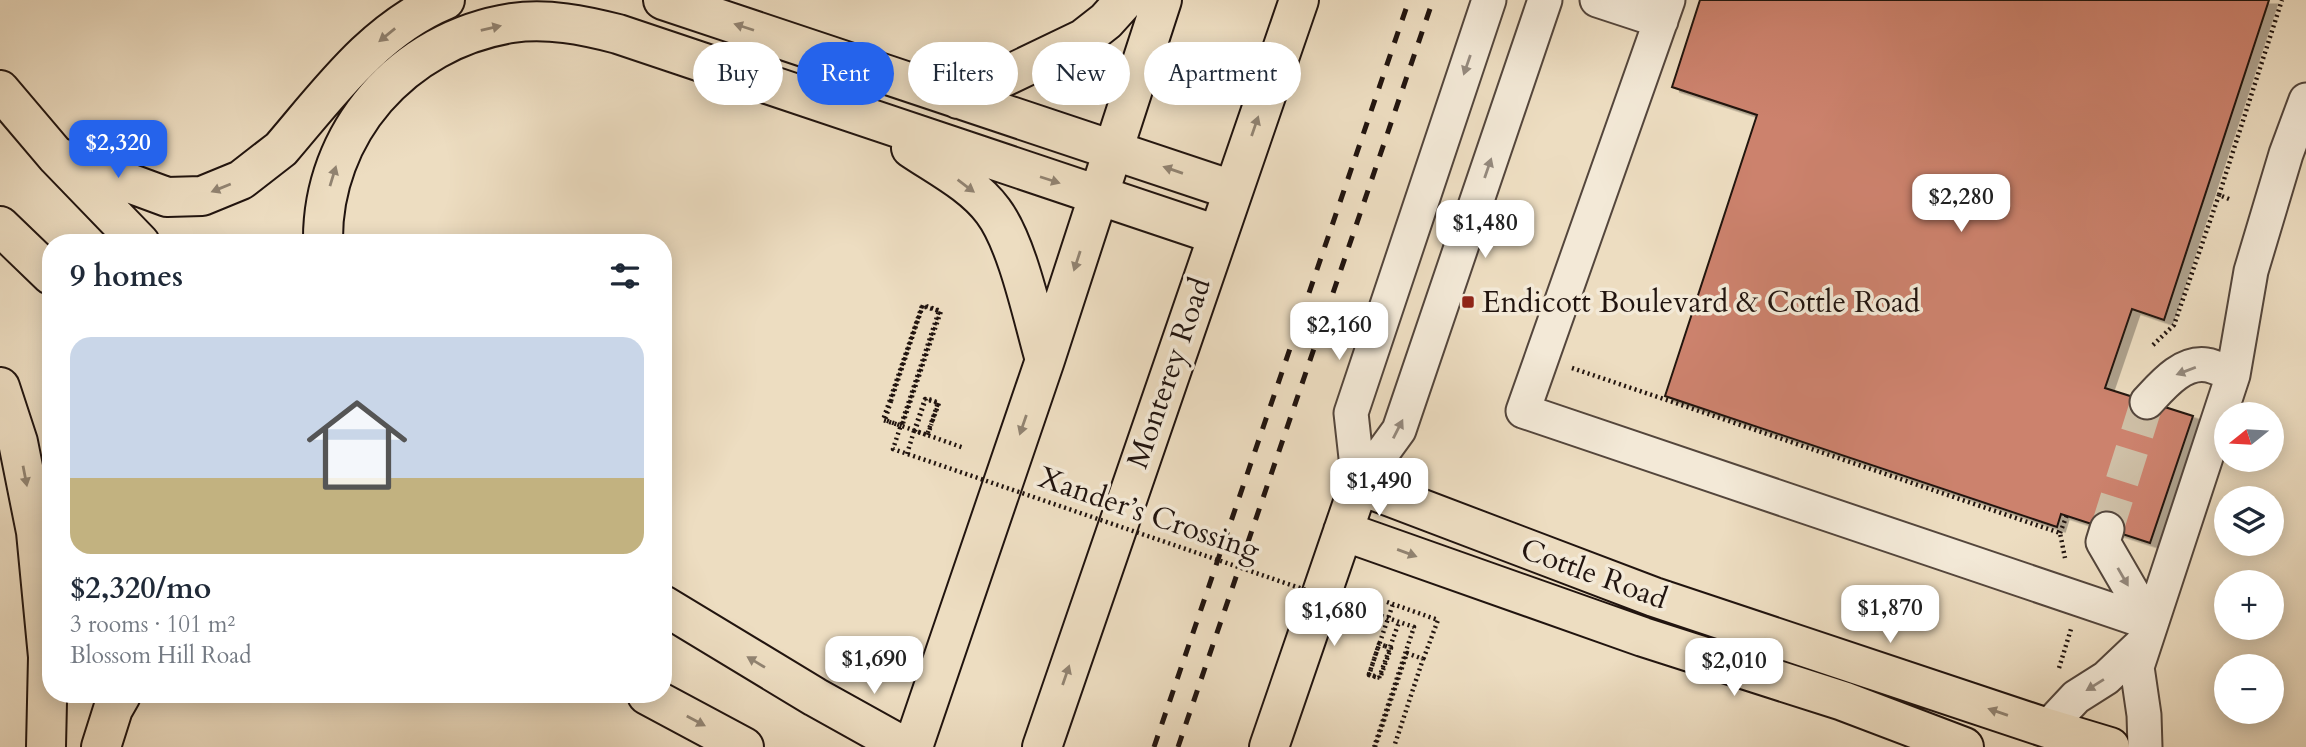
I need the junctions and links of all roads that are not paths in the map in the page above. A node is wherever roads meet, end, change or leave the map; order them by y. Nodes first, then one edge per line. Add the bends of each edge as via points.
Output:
1 (445, 0) edge
2 (663, 0) edge
3 (1125, 0) edge
4 (1163, 0) edge
5 (1299, 0) edge
6 (1489, 0) edge
7 (1545, 0) edge
8 (1597, 0) edge
9 (1665, 10) edge
10 (1018, 70) edge
11 (908, 82) edge
12 (0, 90) edge
13 (2306, 100) edge
14 (976, 105) edge
15 (869, 120) junction
16 (1114, 150) junction
17 (55, 156) junction
18 (1232, 190) junction
19 (1098, 196) junction
20 (0, 226) edge
21 (131, 234) edge
22 (323, 234) edge
23 (1217, 235) junction
24 (42, 266) edge
25 (1045, 360) junction
26 (2233, 375) junction
27 (0, 387) edge
28 (2147, 402) tunnel mouth
29 (1359, 485) junction
30 (2108, 529) tunnel mouth
31 (1343, 530) junction
32 (42, 594) edge
33 (672, 611) edge
34 (2147, 633) junction
35 (47, 703) edge
36 (116, 703) edge
37 (662, 703) edge
38 (2047, 729) junction
39 (46, 747) edge
40 (101, 747) edge
41 (744, 747) edge
42 (905, 747) edge
43 (914, 747) edge
44 (1042, 747) edge
45 (1269, 747) edge
46 (1964, 747) edge
47 (2110, 747) edge
48 (2145, 747) edge

1 -> 17 main road via 396,28 364,54 265,162 241,180 202,196 167,197
11 -> 2 main road
3 - 10 main road via 1083,39
4 - 16 main road
18 -> 5 main road, Monterey Road
6 -> 29 street via 1351,413
29 -> 7 street via 1399,430
8 - 9 street
9 - 34 street via 1523,411
12 - 17 main road
13 - 26 street via 2251,271
14 - 16 main road
15 -> 19 main road
22 -> 15 main road via 334,170 374,98 423,55 453,39 513,23 547,21 618,34
15 -> 25 main road via 971,188 993,211 1007,234
18 -> 16 main road
16 - 19 main road
17 - 21 main road
18 - 23 main road, Monterey Road
19 - 23 main road
19 -> 25 main road
20 - 24 main road
44 -> 23 main road, Monterey Road
25 -> 43 main road
26 -> 28 street via 2206,364 2181,370
26 - 34 street
27 -> 32 main road via 18,442 36,532
29 - 31 main road
38 -> 29 main road, Cottle Road via 1654,597
30 -> 34 street via 2103,542
31 - 45 main road
31 -> 46 main road, Cottle Road via 1643,637 1843,701
42 -> 33 main road
34 -> 38 street via 2106,678 2076,697
34 - 48 street via 2137,667
35 -> 39 main road
36 - 40 main road
37 -> 41 main road
38 - 47 main road, Cottle Road

